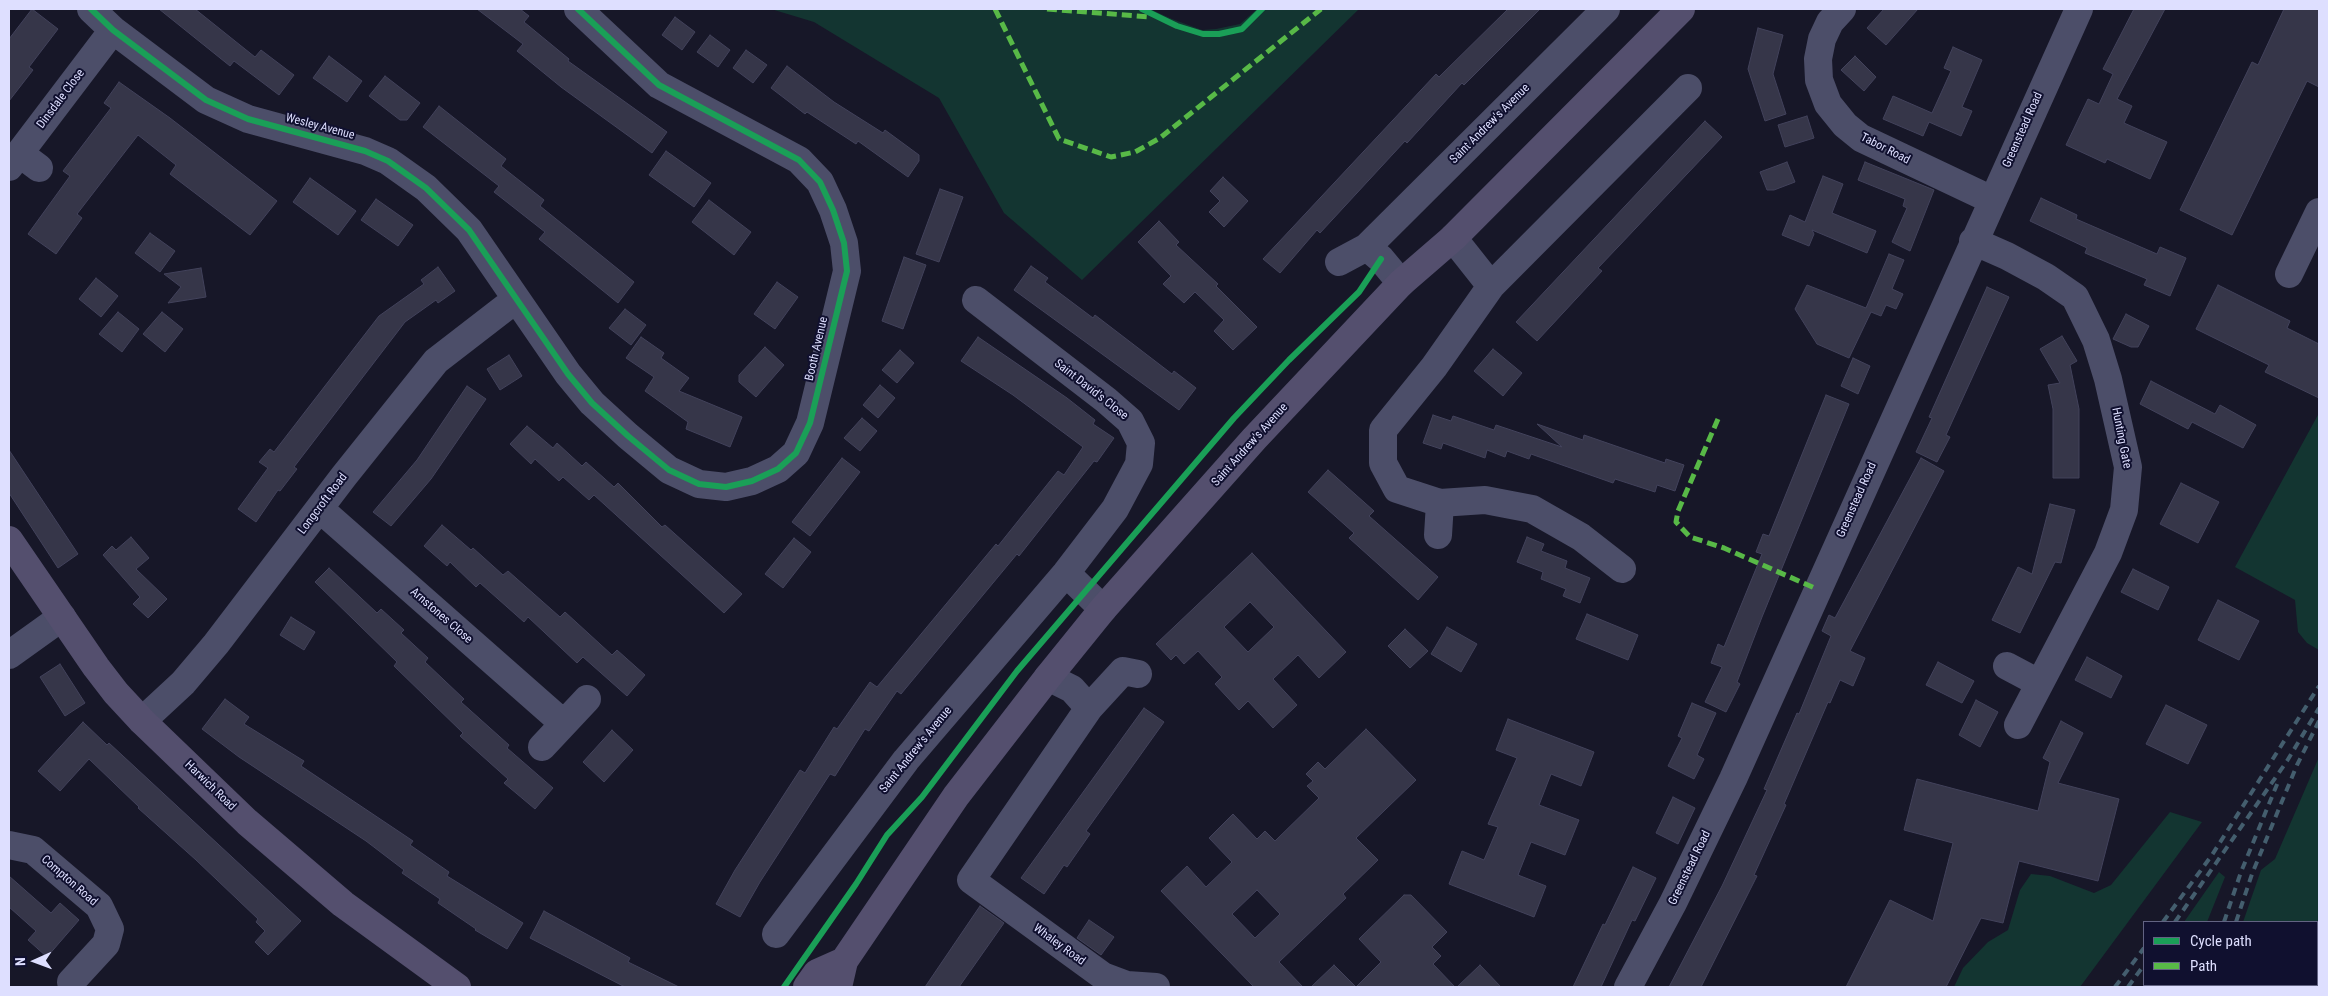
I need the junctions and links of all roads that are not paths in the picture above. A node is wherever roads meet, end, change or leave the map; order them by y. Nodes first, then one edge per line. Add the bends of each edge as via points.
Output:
1 (91, 9) edge
2 (578, 9) edge
3 (1606, 9) edge
4 (1681, 9) edge
5 (1842, 9) edge
6 (2080, 9) edge
7 (113, 30) junction
8 (1688, 88) dead end
9 (23, 163) edge
10 (1992, 200) junction
11 (2319, 212) edge
12 (1453, 238) junction
13 (1973, 241) junction
14 (1367, 247) junction
15 (1339, 262) dead end
16 (2288, 274) dead end
17 (1400, 283) junction
18 (1491, 286) junction
19 (515, 300) junction
20 (976, 300) dead end
21 (1440, 503) junction
22 (320, 508) junction
23 (1115, 509) joint
24 (1438, 535) dead end
25 (9, 540) edge
26 (1622, 569) dead end
27 (1066, 573) junction
28 (1103, 609) junction
29 (62, 617) junction
30 (9, 655) edge
31 (2007, 666) dead end
32 (1138, 674) dead end
33 (1048, 676) junction
34 (2039, 683) junction
35 (586, 699) dead end
36 (1089, 708) junction
37 (142, 721) junction
38 (563, 724) junction
39 (2018, 725) dead end
40 (542, 747) dead end
41 (9, 844) edge
42 (776, 934) dead end
43 (844, 961) junction
44 (71, 982) dead end
45 (458, 987) edge
46 (806, 987) edge
47 (838, 987) edge
48 (1156, 987) edge
49 (1628, 987) edge

1 - 7 street, Wesley Avenue
2 - 19 street, Booth Avenue via 659,85 800,160 820,182 844,243 847,271 820,388 810,423 796,453 778,469 752,481 726,487 698,484 669,470 592,402
3 - 14 street, Saint Andrew's Avenue
4 - 12 main road, Saint Andrew's Avenue
5 - 10 street, Tabor Road via 1822,38 1818,59 1819,80 1828,104 1845,125 1862,138
6 - 10 street, Greenstead Road
7 - 9 street, Dinsdale Close
7 - 19 street, Wesley Avenue via 206,100 248,118 339,142 388,161 426,188 469,230
8 - 18 street
10 - 13 street, Greenstead Road
11 - 16 street
12 - 17 main road, Saint Andrew's Avenue
12 - 18 street
13 - 34 street, Hunting Gate via 2038,273 2075,297 2101,356 2120,424 2128,468 2124,510 2108,553
13 - 49 street, Greenstead Road via 1733,779
14 - 15 street, Saint Andrew's Avenue
14 - 17 street
17 - 28 main road, Saint Andrew's Avenue via 1254,439
18 - 21 street via 1434,367 1383,430 1383,463 1397,489
19 - 22 street, Longcroft Road via 436,361
20 - 23 street, Saint David's Close via 1130,421 1140,443 1139,464
21 - 24 street
21 - 26 street via 1485,500 1532,510 1581,537
22 - 37 street, Longcroft Road via 216,644 183,683
22 - 38 street, Arnstones Close
23 - 27 street, Saint Andrew's Avenue
25 - 29 main road, Harwich Road
27 - 28 street
27 - 42 street, Saint Andrew's Avenue via 906,760
28 - 33 main road, Saint Andrew's Avenue
29 - 30 street
29 - 37 main road, Harwich Road via 116,693
31 - 34 street
32 - 36 street via 1123,670
33 - 36 street via 1072,689
33 - 43 main road, Saint Andrew's Avenue via 956,796
34 - 39 street, Hunting Gate
35 - 38 street
36 - 48 street, Whaley Road via 971,880 1103,976 1127,985
37 - 45 main road, Harwich Road via 247,822 343,904
38 - 40 street
41 - 44 street, Compton Road via 33,850 99,906 110,929 106,944
43 - 46 main road via 816,973
43 - 47 main road, Saint Andrew's Avenue

